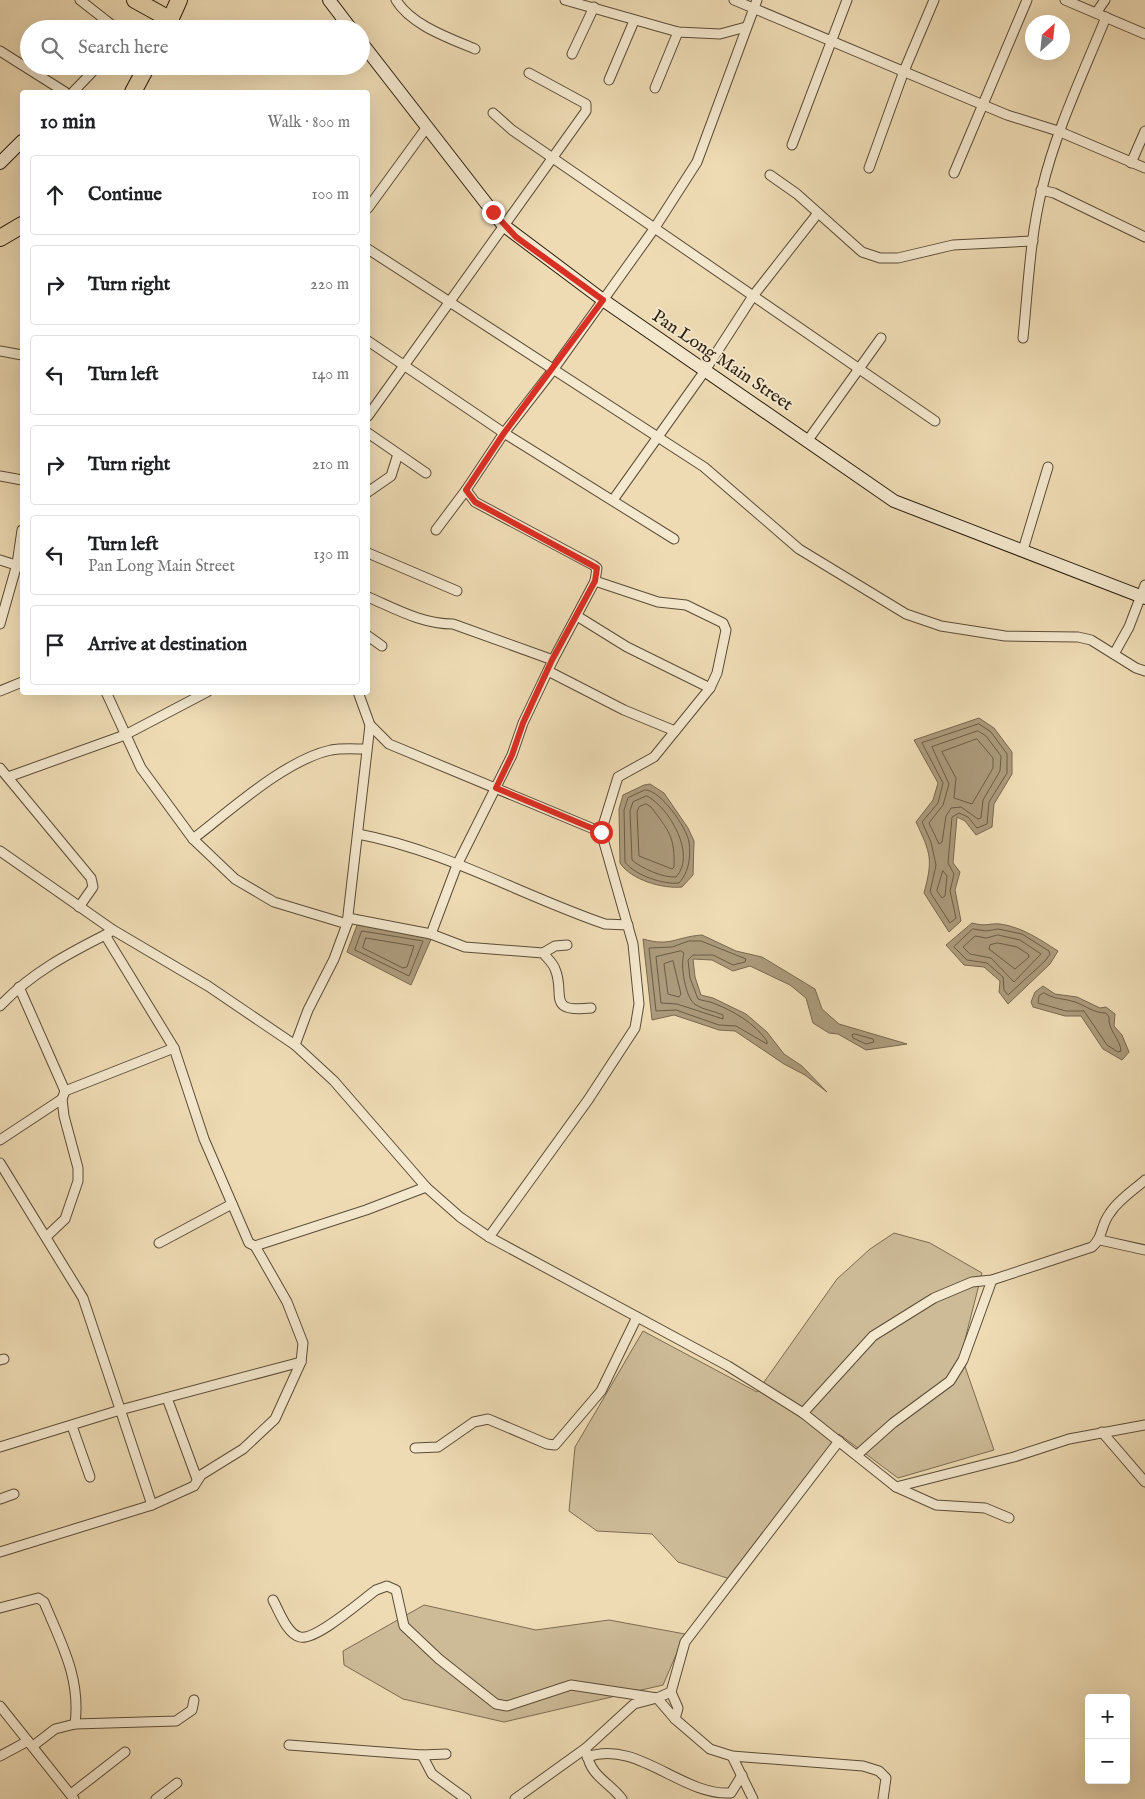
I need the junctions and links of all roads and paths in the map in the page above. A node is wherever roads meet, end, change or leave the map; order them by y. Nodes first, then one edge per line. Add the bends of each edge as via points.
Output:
1 (80, 0) edge
2 (179, 0) edge
3 (329, 0) edge
4 (396, 0) edge
5 (564, 0) edge
6 (846, 0) edge
7 (934, 0) edge
8 (1027, 0) edge
9 (1065, 0) edge
10 (1106, 0) edge
11 (739, 1) edge
12 (138, 2) edge
13 (577, 2) edge
14 (756, 4) edge
15 (594, 8) junction
16 (1096, 13) junction
17 (1106, 17) junction
18 (106, 20) edge
19 (163, 20) edge
20 (170, 20) edge
21 (344, 20) edge
22 (634, 21) junction
23 (746, 27) junction
24 (678, 32) junction
25 (1145, 34) edge
26 (830, 40) junction
27 (475, 49) dead end
28 (0, 51) edge
29 (370, 54) edge
30 (572, 54) dead end
31 (20, 64) edge
32 (904, 71) junction
33 (529, 73) dead end
34 (37, 75) edge
35 (89, 75) edge
36 (142, 75) edge
37 (609, 80) dead end
38 (654, 88) dead end
39 (61, 90) edge
40 (74, 90) edge
41 (134, 90) edge
42 (982, 105) junction
43 (493, 113) dead end
44 (427, 127) junction
45 (1058, 131) junction
46 (1145, 131) edge
47 (20, 143) edge
48 (792, 145) dead end
49 (554, 158) junction
50 (0, 163) edge
51 (1131, 163) junction
52 (869, 168) dead end
53 (1145, 168) edge
54 (954, 173) dead end
55 (770, 176) dead end
56 (1041, 190) junction
57 (370, 205) edge
58 (818, 213) junction
59 (503, 225) junction
60 (20, 226) edge
61 (654, 229) junction
62 (1145, 237) edge
63 (0, 238) edge
64 (1033, 241) junction
65 (370, 250) edge
66 (753, 296) junction
67 (603, 300) junction
68 (450, 304) junction
69 (881, 338) dead end
70 (1023, 338) dead end
71 (370, 342) edge
72 (0, 351) edge
73 (20, 355) edge
74 (405, 366) junction
75 (858, 369) junction
76 (553, 370) junction
77 (704, 372) junction
78 (370, 413) edge
79 (935, 422) dead end
80 (504, 433) junction
81 (370, 434) edge
82 (657, 437) junction
83 (808, 440) junction
84 (398, 454) junction
85 (1048, 467) dead end
86 (426, 473) dead end
87 (0, 476) edge
88 (20, 480) edge
89 (466, 490) junction
90 (370, 491) edge
91 (613, 500) junction
92 (436, 530) dead end
93 (674, 539) dead end
94 (1023, 550) junction
95 (370, 554) edge
96 (0, 560) edge
97 (20, 566) edge
98 (595, 581) junction
99 (457, 591) dead end
100 (1143, 593) edge
101 (370, 598) edge
102 (577, 616) junction
103 (0, 624) edge
104 (370, 637) edge
105 (382, 646) dead end
106 (1114, 654) junction
107 (552, 660) junction
108 (548, 671) junction
109 (1145, 671) edge
110 (20, 683) edge
111 (710, 688) junction
112 (0, 691) edge
113 (107, 695) edge
114 (202, 695) edge
115 (359, 695) edge
116 (370, 725) junction
117 (675, 731) junction
118 (125, 735) junction
119 (366, 749) junction
120 (0, 768) edge
121 (8, 776) junction
122 (496, 788) junction
123 (601, 832) junction
124 (358, 834) junction
125 (193, 838) junction
126 (0, 850) edge
127 (457, 865) junction
128 (79, 907) junction
129 (347, 921) junction
130 (628, 925) junction
131 (109, 932) junction
132 (431, 934) junction
133 (567, 945) dead end
134 (543, 953) junction
135 (19, 987) junction
136 (0, 1006) edge
137 (591, 1008) dead end
138 (295, 1045) junction
139 (174, 1048) junction
140 (64, 1095) junction
141 (0, 1140) edge
142 (0, 1162) edge
143 (1145, 1180) edge
144 (426, 1187) junction
145 (232, 1204) junction
146 (46, 1237) junction
147 (490, 1237) junction
148 (1100, 1240) junction
149 (159, 1243) dead end
150 (255, 1246) junction
151 (1145, 1250) edge
152 (992, 1280) junction
153 (637, 1317) junction
154 (301, 1362) junction
155 (167, 1398) junction
156 (120, 1410) junction
157 (803, 1413) junction
158 (1145, 1425) edge
159 (72, 1426) junction
160 (1102, 1432) junction
161 (839, 1441) junction
162 (0, 1447) edge
163 (415, 1448) dead end
164 (858, 1455) junction
165 (90, 1477) dead end
166 (197, 1479) junction
167 (1145, 1482) edge
168 (896, 1487) junction
169 (14, 1494) dead end
170 (0, 1499) edge
171 (152, 1505) junction
172 (1008, 1518) dead end
173 (0, 1552) edge
174 (272, 1600) dead end
175 (0, 1608) edge
176 (671, 1692) junction
177 (657, 1698) junction
178 (194, 1700) dead end
179 (0, 1706) edge
180 (676, 1719) junction
181 (75, 1724) junction
182 (30, 1743) junction
183 (289, 1746) dead end
184 (125, 1752) dead end
185 (587, 1753) junction
186 (446, 1754) dead end
187 (422, 1755) junction
188 (0, 1756) edge
189 (732, 1756) junction
190 (742, 1776) junction
191 (177, 1782) dead end
192 (73, 1797) edge
193 (156, 1799) edge
194 (466, 1799) edge
195 (515, 1799) edge
196 (622, 1799) edge
197 (753, 1799) edge
198 (883, 1799) edge

1 - 18 street
2 - 20 highway
3 - 21 street
4 - 27 street via 417,20
5 - 13 street
6 - 26 street
7 - 32 street
8 - 42 street
9 - 16 street
10 - 16 street
11 - 14 street
12 - 19 highway
13 - 15 street
14 - 23 street
14 - 26 street
15 - 22 street
15 - 30 street
16 - 17 street
17 - 25 street
17 - 45 street
22 - 24 street
22 - 37 street
23 - 24 street via 720,34
23 - 61 street via 697,162
24 - 38 street
26 - 32 street
26 - 48 street
28 - 31 street
29 - 44 street, Pan Long Main Street
32 - 42 street
32 - 52 street
33 - 49 street via 588,107
34 - 39 street
35 - 40 street
36 - 41 highway
42 - 45 street
42 - 54 street
43 - 49 street
44 - 57 street
44 - 59 street, Pan Long Main Street
45 - 51 street
45 - 56 street
46 - 51 street
47 - 50 street
49 - 59 street
49 - 61 street
51 - 53 street
55 - 58 street
56 - 62 street via 1054,193
56 - 64 street
58 - 64 street via 862,252 880,258 898,258 953,245
58 - 66 street
59 - 67 street, Pan Long Main Street
59 - 68 street
60 - 63 highway
61 - 66 street
61 - 67 street
64 - 70 street
65 - 68 street
66 - 75 street
66 - 77 street
67 - 76 street
67 - 77 street, Pan Long Main Street
68 - 74 street
68 - 76 street
69 - 75 street
71 - 74 street
72 - 73 street
74 - 78 street
74 - 80 street
75 - 79 street
75 - 83 street
76 - 80 street
76 - 82 street
77 - 82 street
77 - 83 street, Pan Long Main Street
80 - 89 street
80 - 91 street
81 - 84 street
82 - 91 street
82 - 106 street via 704,467 799,549 906,614 942,626 1006,636 1078,637 1092,640
83 - 94 street, Pan Long Main Street via 894,501
84 - 86 street
84 - 90 street via 392,476
85 - 94 street
87 - 88 street
89 - 92 street
89 - 98 street via 475,502 593,565 597,568
91 - 93 street
94 - 100 street, Pan Long Main Street
95 - 99 street
96 - 97 street
97 - 103 street
98 - 102 street
98 - 111 street via 658,602 686,605 723,623 726,630
100 - 106 street
101 - 107 street via 422,620 453,624
102 - 107 street
102 - 111 street via 627,648
104 - 105 street
106 - 109 street
107 - 108 street
108 - 117 street via 624,710
108 - 122 street
110 - 112 street
111 - 117 street
113 - 118 street
114 - 118 street
115 - 116 street
116 - 119 street
116 - 122 street via 389,744
117 - 123 street via 654,757 618,777
118 - 121 street
118 - 125 street via 141,768
119 - 124 street
119 - 125 street via 333,750 314,755 268,781
120 - 121 street
121 - 128 street via 91,878 92,888
122 - 123 street
122 - 127 street
123 - 130 street
124 - 127 street via 381,838
124 - 129 street
125 - 129 street via 235,879 274,902
126 - 128 street
127 - 130 street via 605,924
127 - 132 street
128 - 131 street
129 - 132 street
129 - 138 street via 334,959 308,1010
130 - 147 street via 639,1004 635,1028
131 - 135 street via 51,964
131 - 138 street via 208,986
131 - 139 street
132 - 134 street via 465,947
133 - 134 street via 555,946
134 - 137 street via 555,967 557,994 563,1005 574,1010
135 - 136 street
135 - 140 street
138 - 144 street via 334,1081
139 - 140 street
139 - 145 street via 204,1139
140 - 141 street
140 - 146 street via 64,1116 78,1168 78,1181 65,1219
142 - 146 street
143 - 148 street via 1111,1210 1104,1221
144 - 147 street via 460,1217
144 - 150 street
145 - 149 street
145 - 150 street via 250,1243
146 - 156 street via 83,1298
147 - 153 street
148 - 151 street
148 - 152 street via 1092,1247
150 - 154 street via 286,1302 304,1344
152 - 157 street via 972,1282 934,1298 873,1336
152 - 164 street via 963,1360 950,1381 893,1423
153 - 157 street via 728,1366
153 - 163 street via 601,1391 555,1445 488,1419 474,1422 438,1447
154 - 155 street
154 - 166 street via 275,1419 243,1450
155 - 156 street
155 - 166 street
156 - 159 street
156 - 171 street
157 - 161 street
158 - 160 street
159 - 162 street
159 - 165 street
160 - 167 street
160 - 168 street
161 - 164 street
161 - 176 street via 685,1642
164 - 168 street
166 - 171 street via 194,1486
168 - 172 street via 936,1505 985,1508
169 - 170 street
171 - 173 street
174 - 177 street via 290,1630 300,1637 314,1636 376,1590 387,1586 396,1590 404,1626 439,1659 496,1704 507,1706 571,1685
175 - 181 street via 38,1598 44,1602 74,1677 78,1704
176 - 177 street
176 - 180 street via 678,1708
177 - 180 street
177 - 185 street via 634,1704
178 - 181 street via 192,1710 176,1722
179 - 182 street
180 - 189 street via 710,1749
181 - 182 street via 55,1729
182 - 188 street
182 - 192 street
183 - 187 street
184 - 192 street
185 - 190 street via 639,1759 716,1794 731,1793
185 - 195 street
185 - 196 street via 594,1774
186 - 187 street
187 - 194 street via 432,1774
189 - 190 street
189 - 198 street via 863,1766 878,1771 886,1778
190 - 197 street
191 - 193 street

